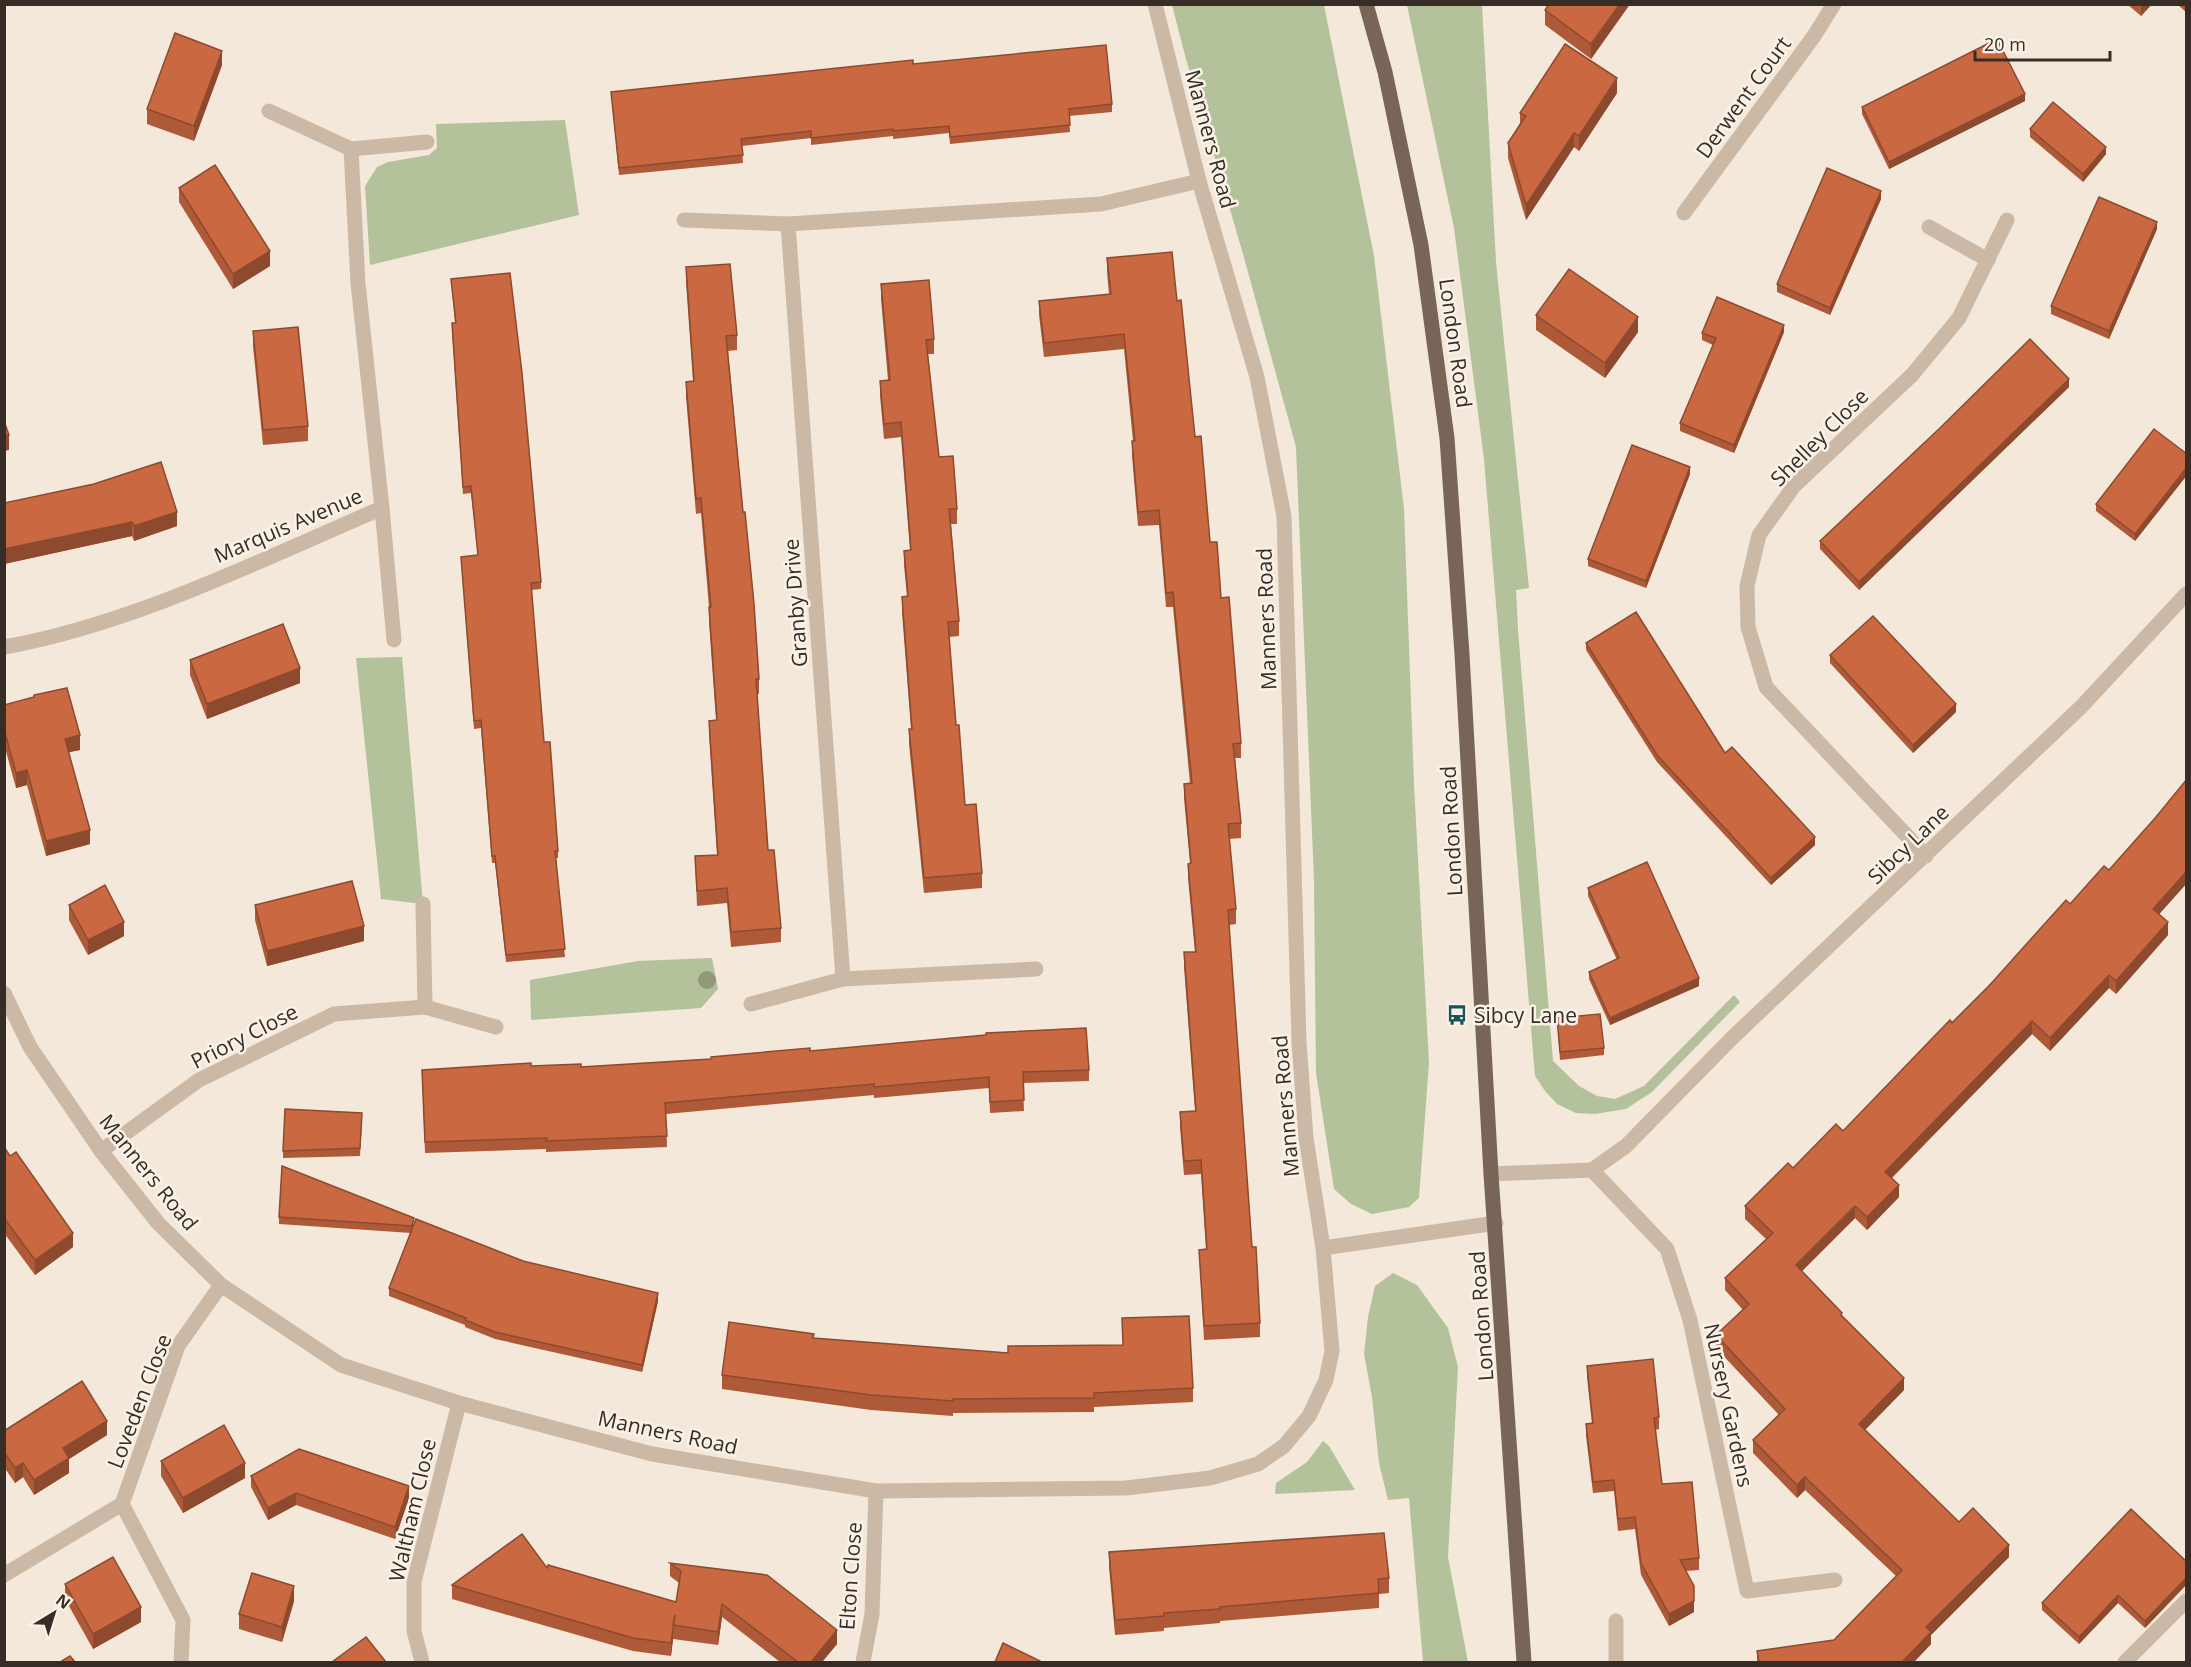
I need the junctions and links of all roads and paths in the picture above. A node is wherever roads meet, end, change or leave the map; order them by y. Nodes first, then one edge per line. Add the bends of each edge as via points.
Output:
1 (1155, 4) edge
2 (1366, 4) edge
3 (1834, 4) edge
4 (269, 111) dead end
5 (427, 142) dead end
6 (351, 149) junction
7 (1199, 181) junction
8 (1684, 213) dead end
9 (684, 220) dead end
10 (2007, 220) dead end
11 (788, 225) junction
12 (1929, 227) dead end
13 (1988, 260) junction
14 (382, 508) junction
15 (2187, 594) edge
16 (394, 640) dead end
17 (4, 646) edge
18 (1926, 856) junction
19 (423, 904) dead end
20 (1036, 969) dead end
21 (843, 979) junction
22 (4, 993) edge
23 (751, 1004) dead end
24 (425, 1007) junction
25 (496, 1027) dead end
26 (101, 1151) junction
27 (1592, 1170) junction
28 (1491, 1174) junction
29 (1496, 1223) junction
30 (1323, 1248) junction
31 (220, 1285) junction
32 (459, 1403) junction
33 (876, 1491) junction
34 (122, 1504) junction
35 (4, 1575) edge
36 (1835, 1580) dead end
37 (2187, 1601) edge
38 (1616, 1621) dead end
39 (181, 1662) edge
40 (422, 1662) edge
41 (863, 1662) edge
42 (1524, 1662) edge
43 (1616, 1662) edge
44 (2125, 1662) edge

1 - 7 street, Manners Road
2 - 28 main road, London Road via 1385,72 1421,245 1447,438
3 - 8 street, Derwent Court
4 - 6 street
5 - 6 street
6 - 14 street, Marquis Avenue via 358,284
7 - 11 street via 1101,204
7 - 30 street, Manners Road via 1257,377 1284,516 1299,1042 1306,1138
9 - 11 street
10 - 13 street, Shelley Close
11 - 21 street, Granby Drive
12 - 13 street
13 - 18 street, Shelley Close via 1959,318 1912,375 1794,486 1759,535 1747,586 1748,627 1766,687
14 - 16 street
14 - 17 street, Marquis Avenue via 172,597 48,639
15 - 18 street, Sibcy Lane via 2081,707
18 - 27 street, Sibcy Lane via 1732,1038 1626,1146
19 - 24 street
20 - 21 street
21 - 23 street
22 - 26 street, Manners Road via 30,1047
24 - 25 street, Priory Close
24 - 26 street, Priory Close via 334,1014 199,1080
26 - 31 street, Manners Road via 158,1223
27 - 28 street
27 - 36 street, Nursery Gardens via 1667,1249 1690,1320 1747,1591
28 - 29 main road, London Road
29 - 30 street
29 - 42 main road, London Road
30 - 33 street, Manners Road via 1332,1351 1326,1380 1310,1416 1284,1446 1258,1464 1210,1478 1126,1488
31 - 32 street, Manners Road via 341,1365
31 - 34 street, Loveden Close via 178,1346
32 - 33 street, Manners Road via 652,1454
32 - 40 street, Waltham Close via 414,1582 414,1631
33 - 41 street, Elton Close via 872,1614
34 - 35 street
34 - 39 street via 183,1620
37 - 44 street
38 - 43 street

